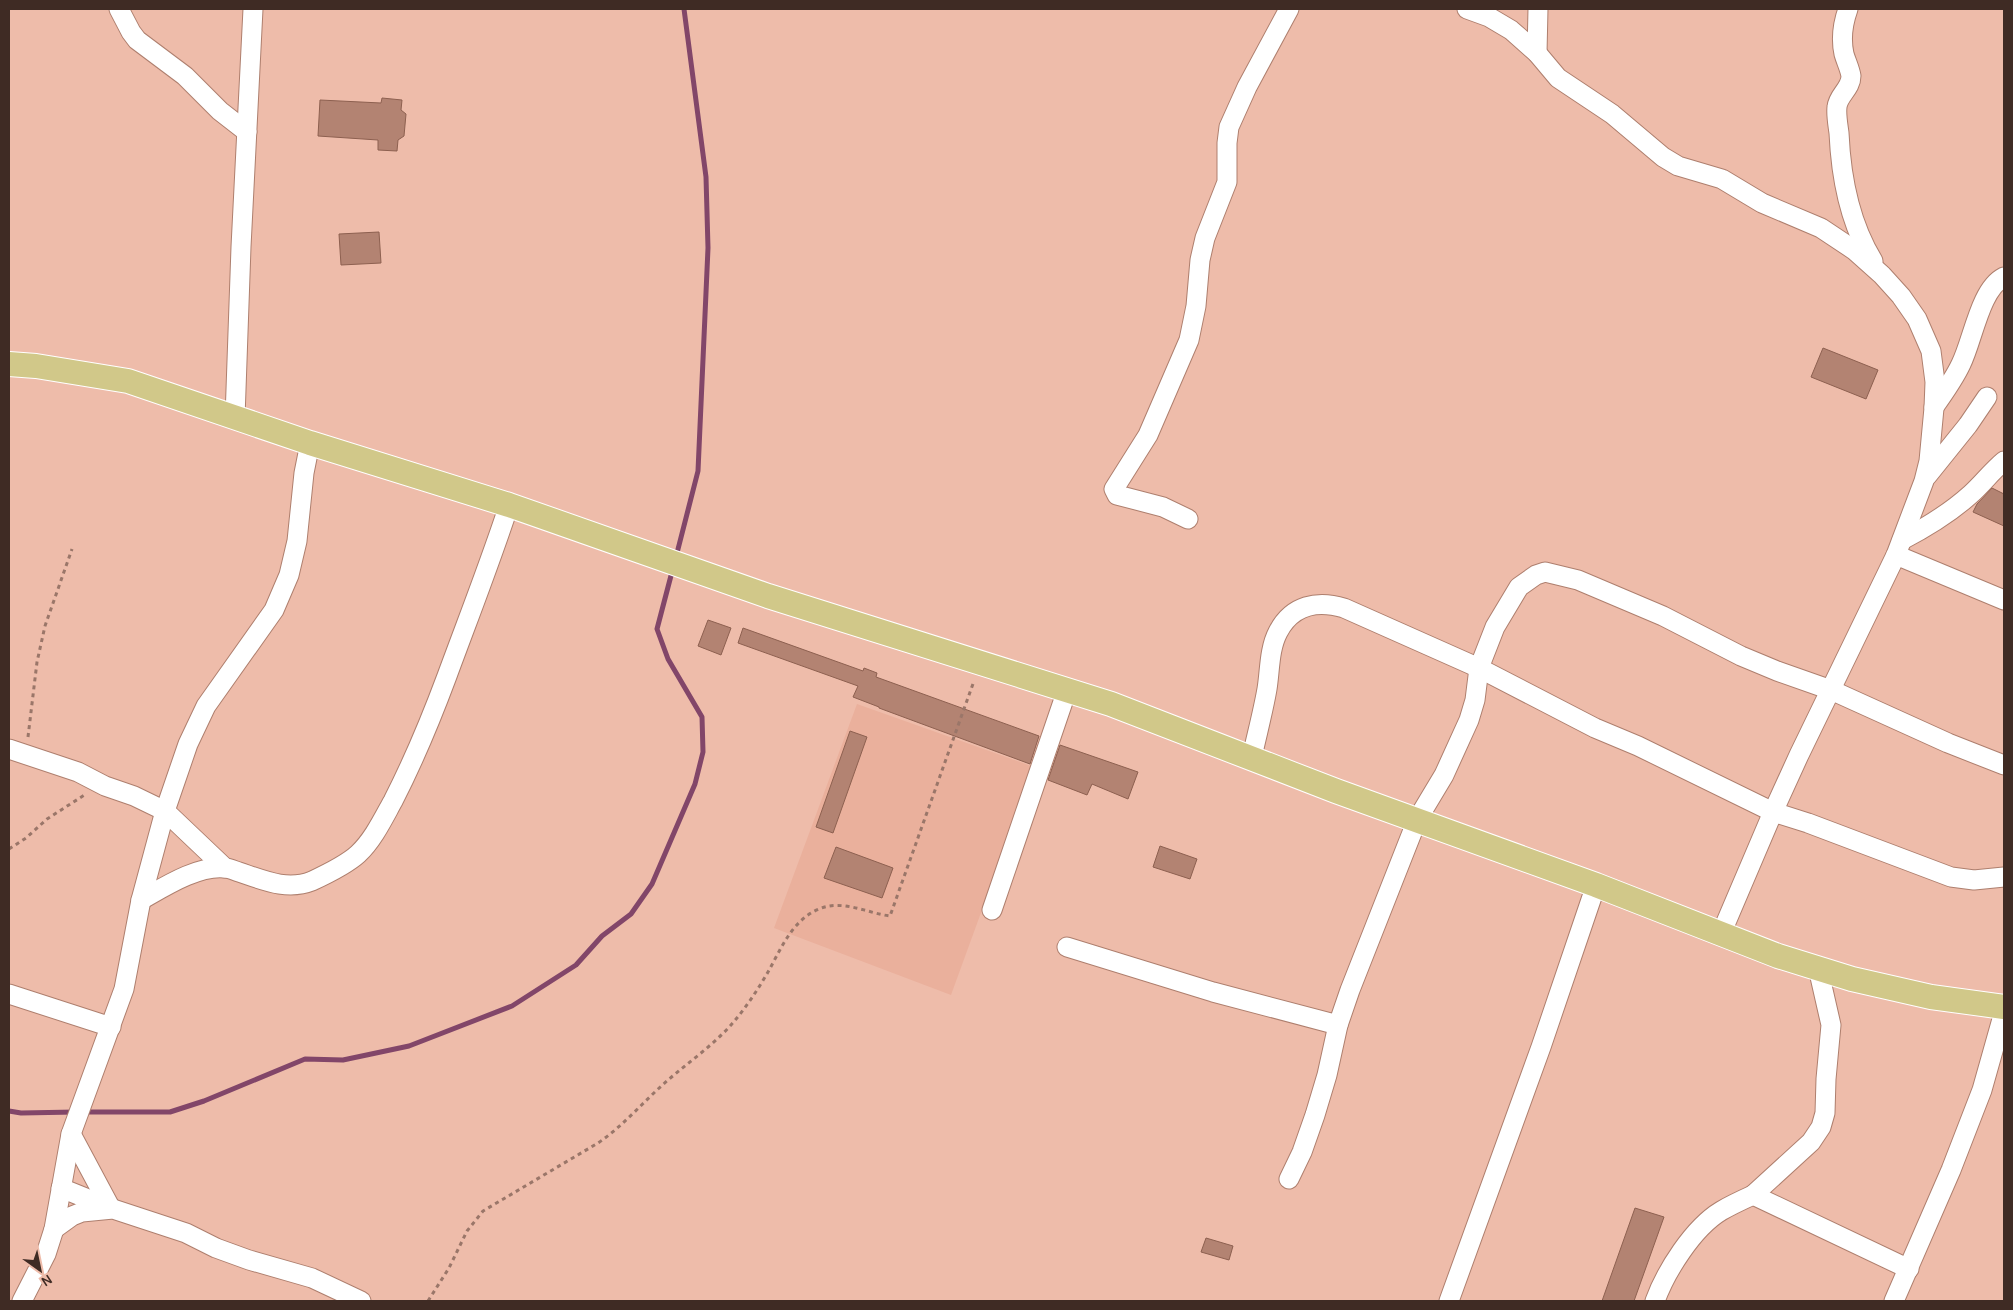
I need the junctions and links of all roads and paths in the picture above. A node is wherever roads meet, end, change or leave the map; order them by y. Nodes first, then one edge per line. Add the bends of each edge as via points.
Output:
1 (119, 9) edge
2 (253, 9) edge
3 (1467, 9) edge
4 (1538, 9) edge
5 (1848, 9) edge
6 (1290, 10) edge
7 (1537, 53) junction
8 (247, 132) junction
9 (1882, 275) junction
10 (2004, 277) edge
11 (9, 364) edge
12 (1987, 397) dead end
13 (1934, 408) junction
14 (235, 418) junction
15 (310, 443) junction
16 (2004, 461) edge
17 (1924, 481) junction
18 (509, 506) junction
19 (1188, 519) dead end
20 (1899, 548) junction
21 (72, 549) dead end
22 (2004, 600) edge
23 (980, 662) junction
24 (1479, 668) junction
25 (1067, 690) junction
26 (1831, 690) junction
27 (17, 752) edge
28 (1252, 757) junction
29 (2004, 765) edge
30 (105, 786) junction
31 (165, 811) junction
32 (1773, 812) junction
33 (1417, 820) junction
34 (9, 849) edge
35 (225, 868) junction
36 (2004, 877) edge
37 (1596, 885) junction
38 (141, 900) junction
39 (992, 910) dead end
40 (1722, 934) junction
41 (1067, 947) dead end
42 (1818, 968) junction
43 (9, 994) edge
44 (2004, 1008) edge
45 (2004, 1012) edge
46 (1338, 1026) junction
47 (110, 1028) junction
48 (71, 1134) junction
49 (1289, 1179) dead end
50 (61, 1188) junction
51 (1753, 1195) junction
52 (111, 1208) junction
53 (54, 1229) junction
54 (1909, 1269) junction
55 (22, 1301) edge
56 (361, 1301) edge
57 (428, 1301) edge
58 (1450, 1301) edge
59 (1655, 1301) edge
60 (1894, 1301) edge

1 - 8 street via 137,40 185,76 220,111
2 - 8 street
3 - 7 street via 1511,30
4 - 7 street
5 - 9 street via 1843,39 1850,83 1837,107 1844,185 1856,229
6 - 19 street via 1247,87 1229,127 1227,182 1205,238 1189,340 1148,435 1114,489 1117,496 1163,507
7 - 9 street via 1558,78 1612,114 1663,157 1678,166 1722,179 1753,198 1821,228 1854,250
8 - 14 street
9 - 13 street via 1917,319 1931,351
10 - 13 street via 1990,291 1963,361
11 - 14 main road via 128,381
12 - 17 street
13 - 17 street
14 - 15 main road
15 - 18 main road
15 - 31 street via 297,541 289,575 274,610 206,706 188,744
16 - 20 street via 1972,493
17 - 20 street
18 - 23 main road via 768,596
18 - 35 street via 492,559 415,759 363,848 345,864 311,881 291,886 270,883
20 - 22 street
20 - 26 street
21 - 27 path via 43,635
23 - 25 main road
23 - 57 path via 890,916 833,906 809,914 783,944 751,1000 702,1053 598,1144 483,1211 467,1231
24 - 26 street via 1495,627 1519,587 1545,572 1578,580 1662,616 1741,656
24 - 28 street via 1344,608 1314,604 1300,609 1278,632 1272,648
24 - 32 street via 1595,728
24 - 33 street via 1469,720 1444,775
25 - 28 main road
25 - 39 street
26 - 29 street
26 - 32 street
27 - 30 street via 78,772
28 - 33 main road
30 - 31 street
30 - 34 path via 47,819
31 - 35 street
31 - 38 street
32 - 36 street via 1951,877 1974,880
32 - 40 street
33 - 37 main road
33 - 46 street
35 - 38 street via 192,874
37 - 40 main road
37 - 58 street
38 - 47 street via 124,989
40 - 42 main road
41 - 46 street
42 - 44 main road via 1931,997
42 - 51 street via 1830,1025 1825,1113 1821,1127 1811,1142
43 - 47 street
45 - 54 street via 1982,1090
46 - 49 street via 1315,1115
47 - 48 street
48 - 50 street
48 - 52 street
50 - 52 street
50 - 53 street
51 - 54 street
51 - 59 street via 1720,1212 1698,1231 1662,1282
52 - 53 street via 82,1212
52 - 56 street via 186,1233 249,1260 312,1278
53 - 55 street via 46,1254
54 - 60 street

